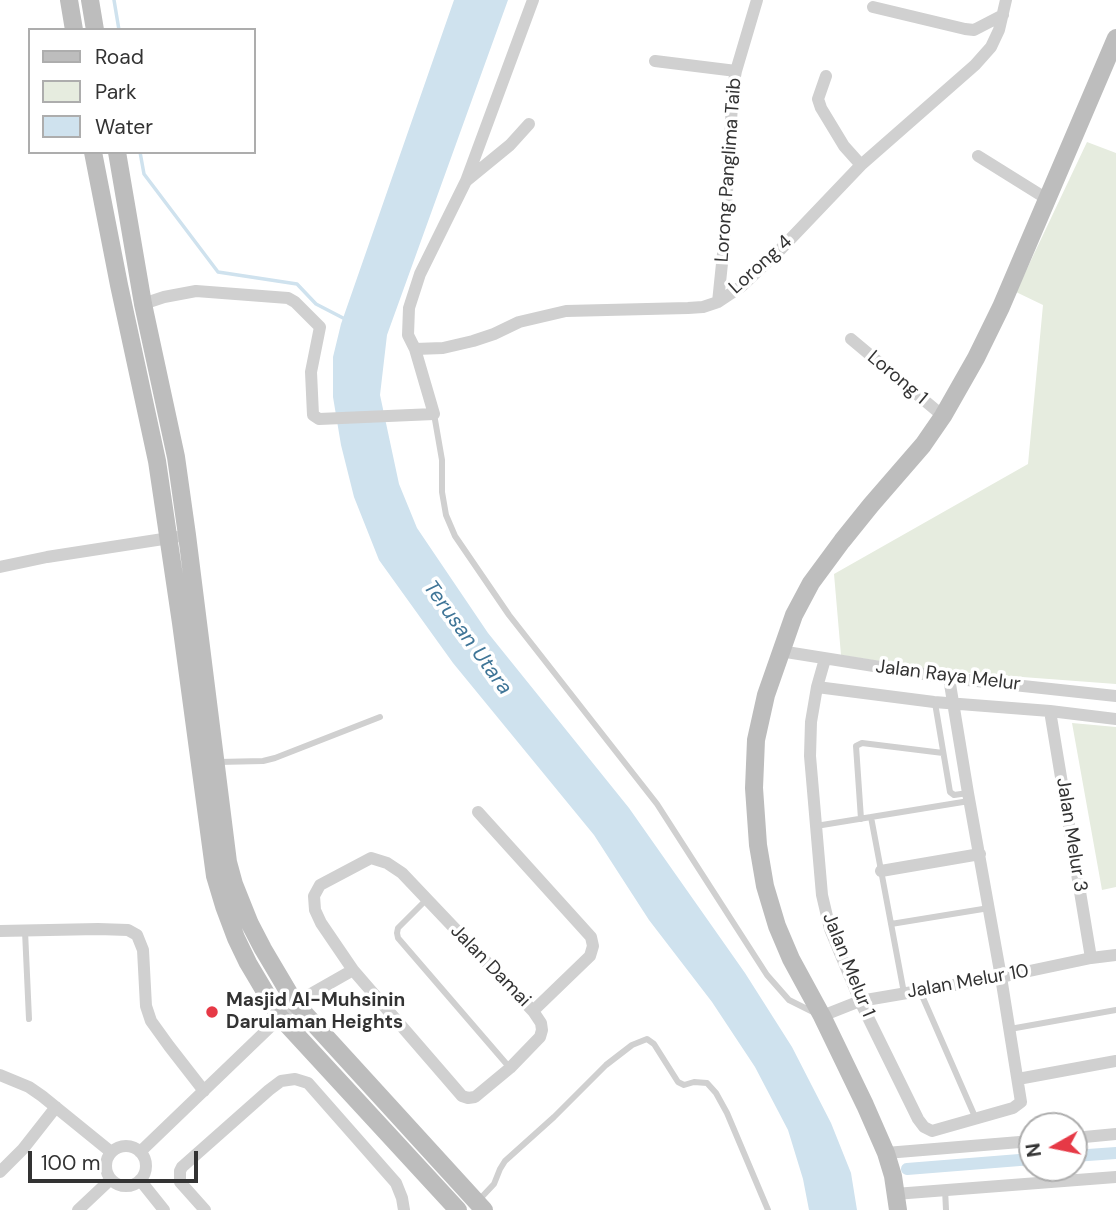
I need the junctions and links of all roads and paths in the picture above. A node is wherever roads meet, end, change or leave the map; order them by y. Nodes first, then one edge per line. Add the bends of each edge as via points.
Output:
1 (69, 0) edge
2 (90, 0) edge
3 (533, 0) edge
4 (757, 0) edge
5 (1006, 0) edge
6 (873, 7) dead end
7 (1003, 15) junction
8 (74, 28) edge
9 (95, 28) edge
10 (1116, 37) edge
11 (655, 61) dead end
12 (736, 71) junction
13 (826, 76) dead end
14 (529, 124) dead end
15 (93, 154) edge
16 (117, 154) edge
17 (978, 156) dead end
18 (861, 165) junction
19 (466, 181) junction
20 (1048, 199) junction
21 (718, 302) junction
22 (143, 303) junction
23 (851, 340) dead end
24 (415, 349) junction
25 (431, 415) junction
26 (943, 416) junction
27 (187, 535) junction
28 (168, 538) junction
29 (0, 567) edge
30 (780, 651) junction
31 (825, 659) junction
32 (949, 678) junction
33 (817, 687) junction
34 (1116, 695) edge
35 (934, 702) junction
36 (953, 702) junction
37 (1050, 711) junction
38 (380, 717) dead end
39 (1116, 719) edge
40 (943, 753) junction
41 (216, 762) junction
42 (969, 797) junction
43 (478, 812) dead end
44 (871, 817) junction
45 (861, 819) junction
46 (815, 826) junction
47 (980, 854) junction
48 (881, 871) junction
49 (426, 900) junction
50 (989, 908) junction
51 (891, 924) junction
52 (0, 931) edge
53 (25, 932) junction
54 (1116, 956) edge
55 (1091, 958) junction
56 (353, 970) junction
57 (1001, 977) junction
58 (920, 991) junction
59 (904, 993) junction
60 (860, 1000) junction
61 (295, 1003) junction
62 (1116, 1010) edge
63 (533, 1011) junction
64 (821, 1016) junction
65 (280, 1017) junction
66 (29, 1019) dead end
67 (1010, 1029) junction
68 (1116, 1061) edge
69 (510, 1068) junction
70 (0, 1075) edge
71 (1018, 1079) junction
72 (204, 1091) junction
73 (56, 1107) junction
74 (976, 1119) junction
75 (1116, 1134) edge
76 (1088, 1137) edge
77 (1018, 1142) edge
78 (111, 1152) junction
79 (140, 1152) junction
80 (886, 1153) junction
81 (0, 1172) edge
82 (1116, 1177) edge
83 (111, 1179) junction
84 (140, 1180) junction
85 (945, 1189) junction
86 (897, 1202) edge
87 (480, 1206) edge
88 (452, 1207) edge
89 (78, 1210) edge
90 (164, 1210) edge
91 (205, 1210) edge
92 (404, 1210) edge
93 (768, 1210) edge
94 (946, 1210) edge

1 - 8 street
2 - 9 street
3 - 19 street
4 - 12 street, Lorong Panglima Taib
5 - 7 street, Lorong 4
6 - 7 street via 974,30
7 - 18 street, Lorong 4 via 991,47 975,65
10 - 20 street
11 - 12 street
12 - 21 street, Lorong Panglima Taib
13 - 18 street via 818,99 821,108
14 - 19 street
15 - 28 street via 157,461
16 - 22 street
17 - 20 street
18 - 21 street, Lorong 4 via 778,252
19 - 24 street via 420,274 409,307 408,335
20 - 26 street via 981,348
21 - 24 street, Lorong 4 via 688,308 566,311 519,322 473,341
22 - 25 street via 196,291 288,298 320,327 311,372 313,415 318,419
22 - 27 street via 176,457
23 - 26 street, Lorong 1
24 - 25 street
25 - 64 lane via 442,460 446,515 455,536 509,615 657,804 767,975 789,1000
26 - 30 street via 811,583
27 - 28 street
27 - 41 street
28 - 29 street
28 - 65 street via 215,876 236,938
30 - 31 street, Jalan Raya Melur
30 - 64 street via 756,740 758,845 777,926
31 - 32 street, Jalan Raya Melur
31 - 33 street, Jalan Melur 1
32 - 34 street, Jalan Raya Melur
32 - 36 street
33 - 35 street
33 - 46 street, Jalan Melur 1 via 810,756
35 - 36 street
35 - 40 lane
36 - 37 street
36 - 42 street
37 - 39 street
37 - 55 street, Jalan Melur 3
38 - 41 lane via 275,758
40 - 42 lane via 951,794
40 - 45 lane via 856,746
41 - 61 street via 234,884 258,941
42 - 44 lane
42 - 47 street
43 - 63 street via 591,937 590,956
44 - 45 lane
44 - 48 lane
45 - 46 lane
46 - 60 street, Jalan Melur 1 via 830,929
47 - 48 street
47 - 50 street
48 - 51 lane
49 - 56 street, Jalan Damai via 402,873 371,858 320,885 314,896 315,909
49 - 63 street, Jalan Damai
49 - 69 lane via 398,928 398,938
50 - 51 lane
50 - 57 street
51 - 59 lane
52 - 53 street
53 - 66 lane
53 - 72 street via 98,929 128,930 137,935 143,950 151,1021
54 - 55 street, Jalan Melur 10
55 - 57 street, Jalan Melur 10
56 - 61 street
56 - 69 street, Jalan Damai via 462,1096 475,1097
57 - 58 street, Jalan Melur 10
57 - 67 street
58 - 59 street, Jalan Melur 10
58 - 74 lane
59 - 60 street, Jalan Melur 10
60 - 64 street, Jalan Melur 10
60 - 74 street, Jalan Melur 1 via 924,1127 932,1130
61 - 65 street
61 - 87 street
62 - 67 lane
63 - 69 street, Jalan Damai via 541,1023 540,1038
64 - 80 street
65 - 72 street
65 - 88 street
67 - 71 street
68 - 71 street
70 - 73 street via 29,1087
71 - 74 street via 1018,1106
72 - 79 street
73 - 78 street
73 - 81 street
75 - 76 street
77 - 80 street
78 - 79 street via 122,1146
78 - 83 street via 106,1168
79 - 84 street via 145,1169
80 - 86 street
82 - 85 street
83 - 84 street via 128,1186
83 - 89 street
84 - 90 street
85 - 86 street
85 - 94 lane
87 - 93 lane via 505,1161 606,1065 646,1039 678,1082 684,1086 707,1083 716,1093
91 - 92 street via 180,1182 182,1167 269,1090 281,1081 295,1079 308,1083 396,1183

